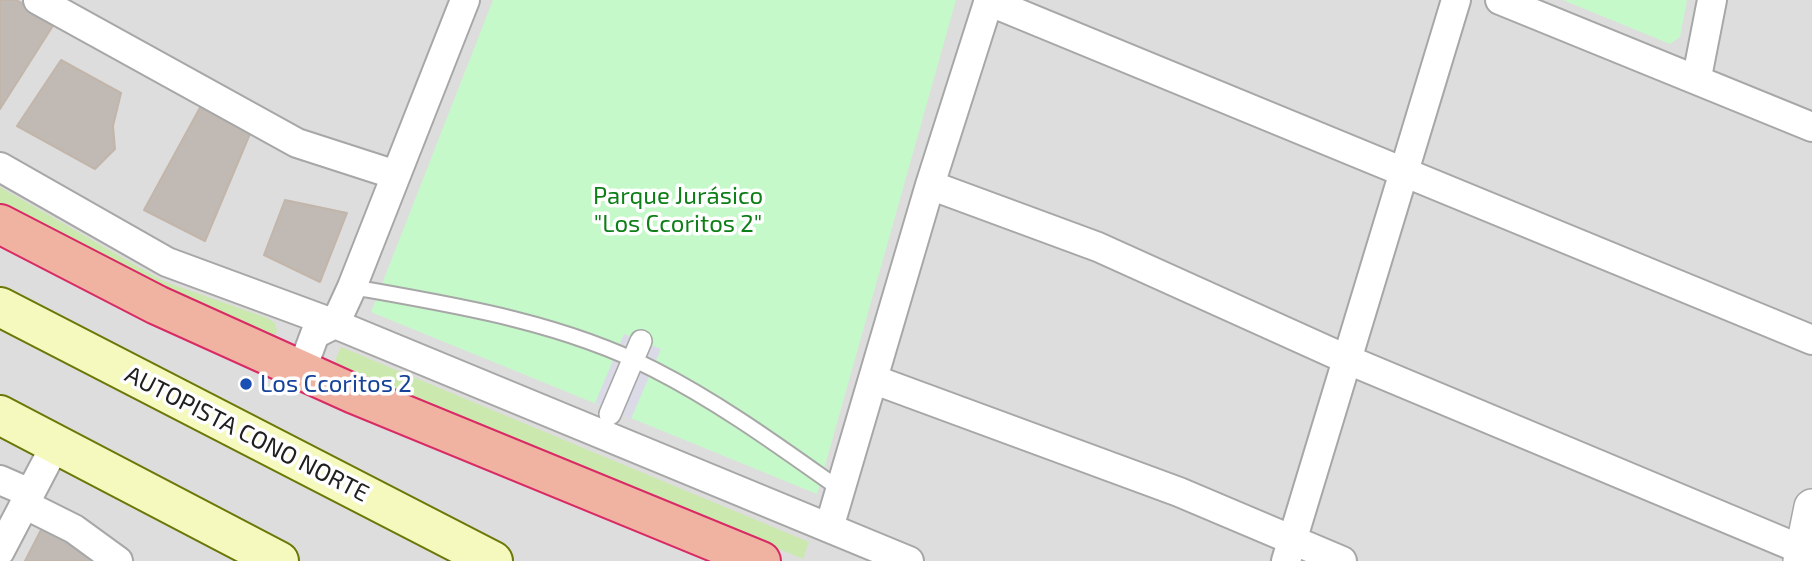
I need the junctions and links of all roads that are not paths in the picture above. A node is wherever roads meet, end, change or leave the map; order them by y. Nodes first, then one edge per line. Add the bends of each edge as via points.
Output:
1 (38, 0) edge
2 (1456, 0) edge
3 (1500, 0) edge
4 (1712, 0) edge
5 (462, 1) edge
6 (989, 1) edge
7 (1697, 77) junction
8 (1812, 127) edge
9 (0, 167) edge
10 (1403, 174) junction
11 (396, 175) junction
12 (930, 186) junction
13 (0, 224) edge
14 (352, 287) junction
15 (0, 307) edge
16 (335, 324) junction
17 (1812, 340) edge
18 (637, 351) junction
19 (1346, 359) junction
20 (302, 369) junction
21 (875, 380) junction
22 (610, 414) dead end
23 (0, 415) edge
24 (55, 444) junction
25 (0, 480) edge
26 (841, 490) junction
27 (27, 498) junction
28 (1812, 507) edge
29 (829, 528) junction
30 (0, 551) edge
31 (858, 551) edge
32 (1289, 551) edge
33 (1805, 556) edge
34 (118, 561) edge
35 (279, 561) edge
36 (494, 561) edge
37 (761, 561) edge
38 (909, 561) edge
39 (1342, 561) edge

1 - 11 street via 297,143
2 - 10 street
3 - 7 street
4 - 7 street
5 - 11 street
6 - 10 street
6 - 12 street
7 - 8 street
9 - 16 street via 167,262
10 - 17 street
10 - 19 street
11 - 14 street
12 - 19 street via 1098,247
12 - 21 street
13 - 20 highway via 157,305
14 - 16 street
14 - 18 lane via 451,304
15 - 36 main road, AUTOPISTA CONO NORTE
16 - 20 street via 315,334
16 - 29 street
18 - 22 street
18 - 26 lane
19 - 32 street
19 - 33 street
20 - 37 highway
21 - 26 street
21 - 32 street via 1180,492
23 - 24 main road
24 - 27 street
24 - 35 main road
25 - 27 street
26 - 29 street
27 - 30 street
27 - 34 street
28 - 33 street
29 - 31 street
31 - 38 street
32 - 39 street

